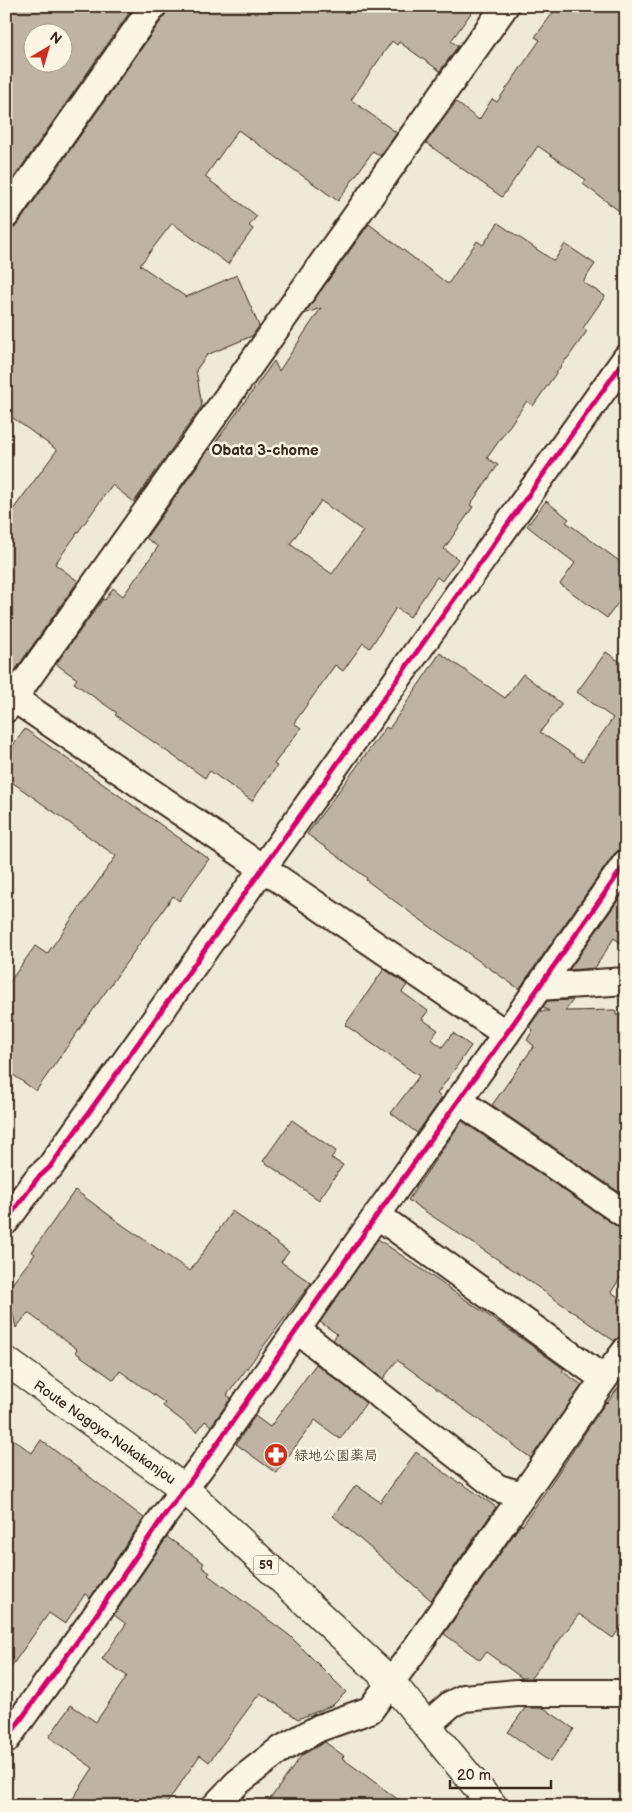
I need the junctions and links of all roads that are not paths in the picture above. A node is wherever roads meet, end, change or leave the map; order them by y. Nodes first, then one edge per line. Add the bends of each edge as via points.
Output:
1 (153, 6) edge
2 (505, 6) edge
3 (6, 214) edge
4 (626, 358) edge
5 (9, 700) edge
6 (626, 863) edge
7 (263, 869) junction
8 (626, 981) edge
9 (538, 987) junction
10 (506, 1034) junction
11 (458, 1100) junction
12 (377, 1215) junction
13 (626, 1216) edge
14 (6, 1221) edge
15 (297, 1330) junction
16 (626, 1350) edge
17 (6, 1362) edge
18 (604, 1379) junction
19 (185, 1489) junction
20 (522, 1494) junction
21 (390, 1682) junction
22 (626, 1693) edge
23 (427, 1725) junction
24 (6, 1740) edge
25 (215, 1806) edge
26 (493, 1806) edge

1 - 3 street
2 - 5 street
4 - 7 street
5 - 7 street
6 - 9 street
7 - 10 street
7 - 14 street via 50,1167
8 - 9 street
9 - 10 street
10 - 11 street
11 - 12 street
11 - 13 street
12 - 15 street
12 - 18 street
15 - 19 street
15 - 20 street via 498,1488
16 - 18 street
17 - 19 main road, Route Nagoya-Nakakanjou / 59
18 - 20 street
19 - 21 main road, Route Nagoya-Nakakanjou / 59
19 - 24 street
20 - 21 street
21 - 23 main road, Route Nagoya-Nakakanjou / 59
21 - 25 street via 370,1710 319,1728 278,1750 236,1783
22 - 23 street via 517,1693 464,1698 451,1704
23 - 26 main road, Route Nagoya-Nakakanjou / 59

